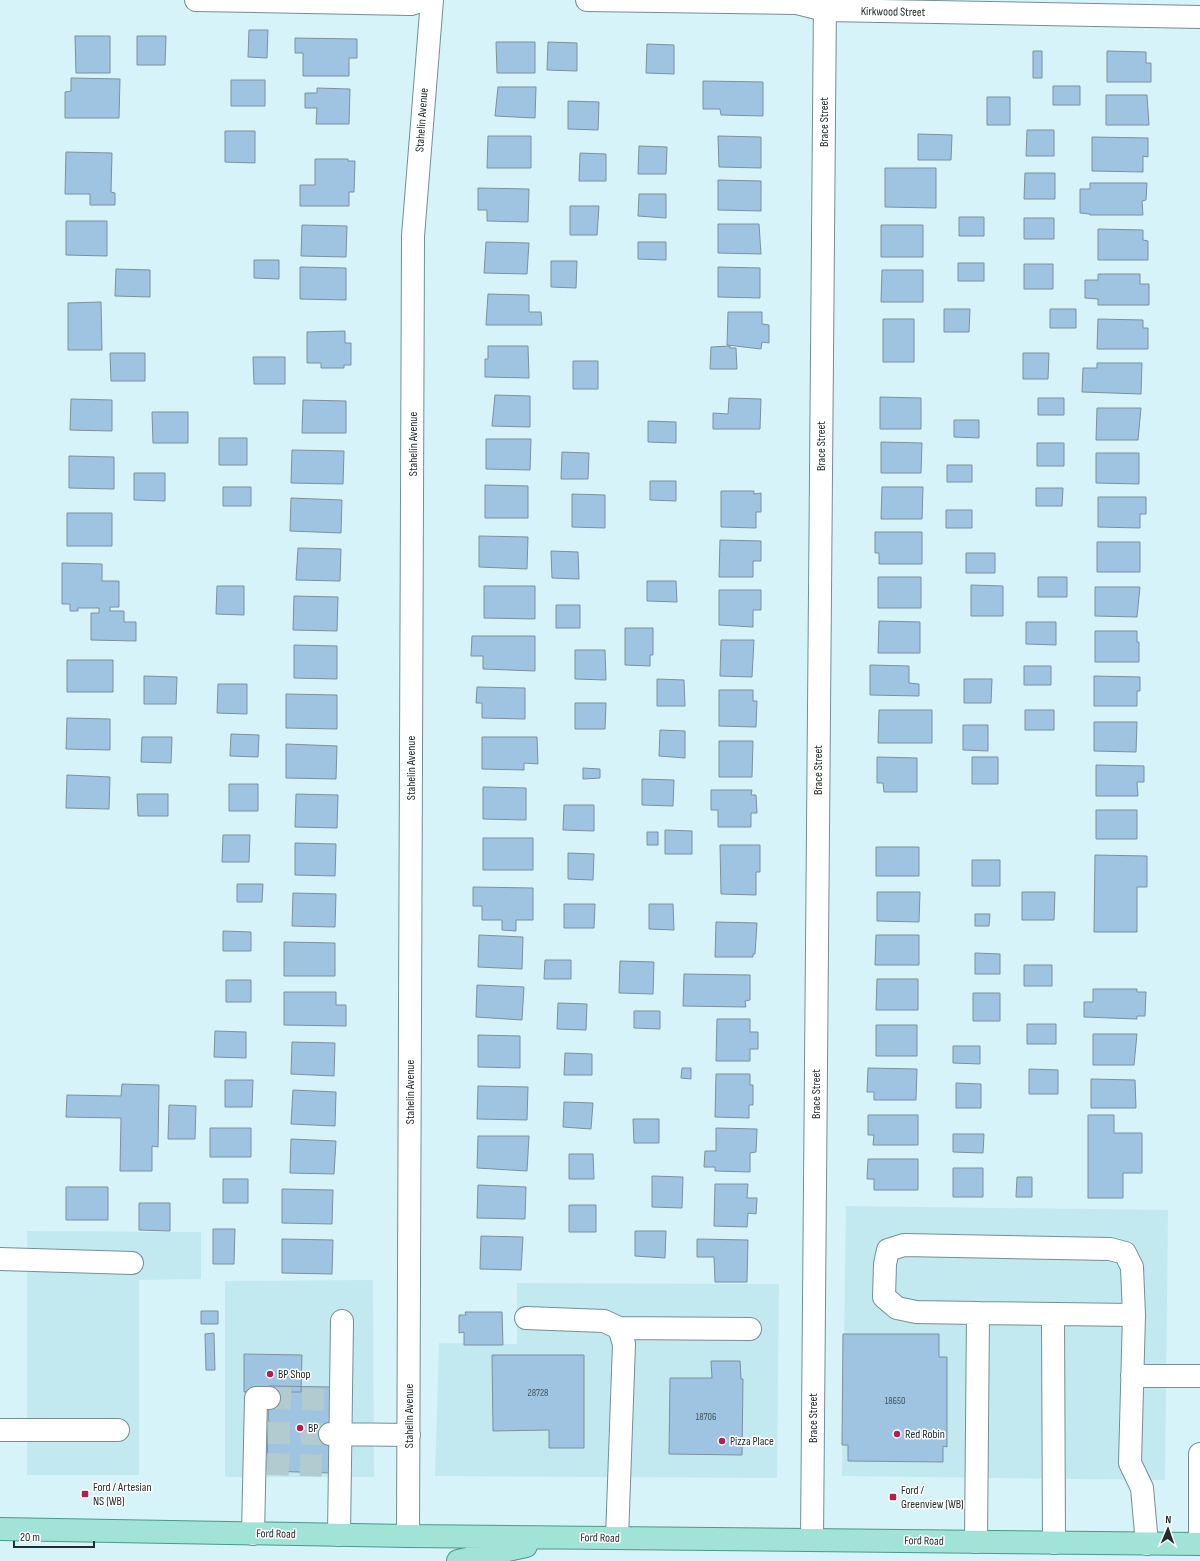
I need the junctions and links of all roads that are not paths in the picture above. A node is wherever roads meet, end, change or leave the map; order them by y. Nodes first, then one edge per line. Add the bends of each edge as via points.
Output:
1 (196, 0) edge
2 (424, 0) edge
3 (432, 0) edge
4 (587, 0) edge
5 (825, 5) edge
6 (1200, 17) edge
7 (0, 1259) edge
8 (132, 1263) dead end
9 (978, 1313) junction
10 (1053, 1314) junction
11 (1134, 1315) junction
12 (526, 1318) dead end
13 (342, 1321) dead end
14 (619, 1328) junction
15 (750, 1329) dead end
16 (1132, 1376) junction
17 (1200, 1376) edge
18 (269, 1398) tunnel mouth
19 (0, 1430) edge
20 (118, 1430) dead end
21 (335, 1434) junction
22 (409, 1434) junction
23 (1200, 1454) edge
24 (0, 1529) edge
25 (253, 1534) junction
26 (339, 1535) junction
27 (408, 1536) junction
28 (564, 1537) junction
29 (617, 1538) junction
30 (812, 1540) junction
31 (976, 1542) junction
32 (1054, 1543) junction
33 (1146, 1544) junction
34 (1200, 1544) edge
35 (458, 1561) edge

1 - 2 street via 411,4
3 - 22 street, Stahelin Avenue via 414,236
4 - 5 street, Kirkwood Street
5 - 6 street, Kirkwood Street
5 - 30 street, Brace Street
7 - 8 street
9 - 10 street
9 - 11 street via 916,1312 897,1308 884,1297 888,1250 904,1245 1110,1249 1125,1253 1132,1267
9 - 31 street
10 - 11 street
10 - 32 street
11 - 16 street
12 - 14 street via 604,1321
13 - 21 street
14 - 15 street
14 - 29 street via 624,1344
16 - 17 street
16 - 33 street via 1130,1463 1142,1488
18 - 25 street via 256,1398 262,1433
19 - 20 street
21 - 22 street
21 - 26 street
22 - 27 street, Stahelin Avenue
23 - 34 street
24 - 25 main road, Ford Road
25 - 26 main road, Ford Road
26 - 27 main road, Ford Road
27 - 28 main road, Ford Road
28 - 29 main road, Ford Road
28 - 35 main road
29 - 30 main road, Ford Road
30 - 31 main road, Ford Road
31 - 32 main road, Ford Road
32 - 33 main road, Ford Road
33 - 34 main road, Ford Road

